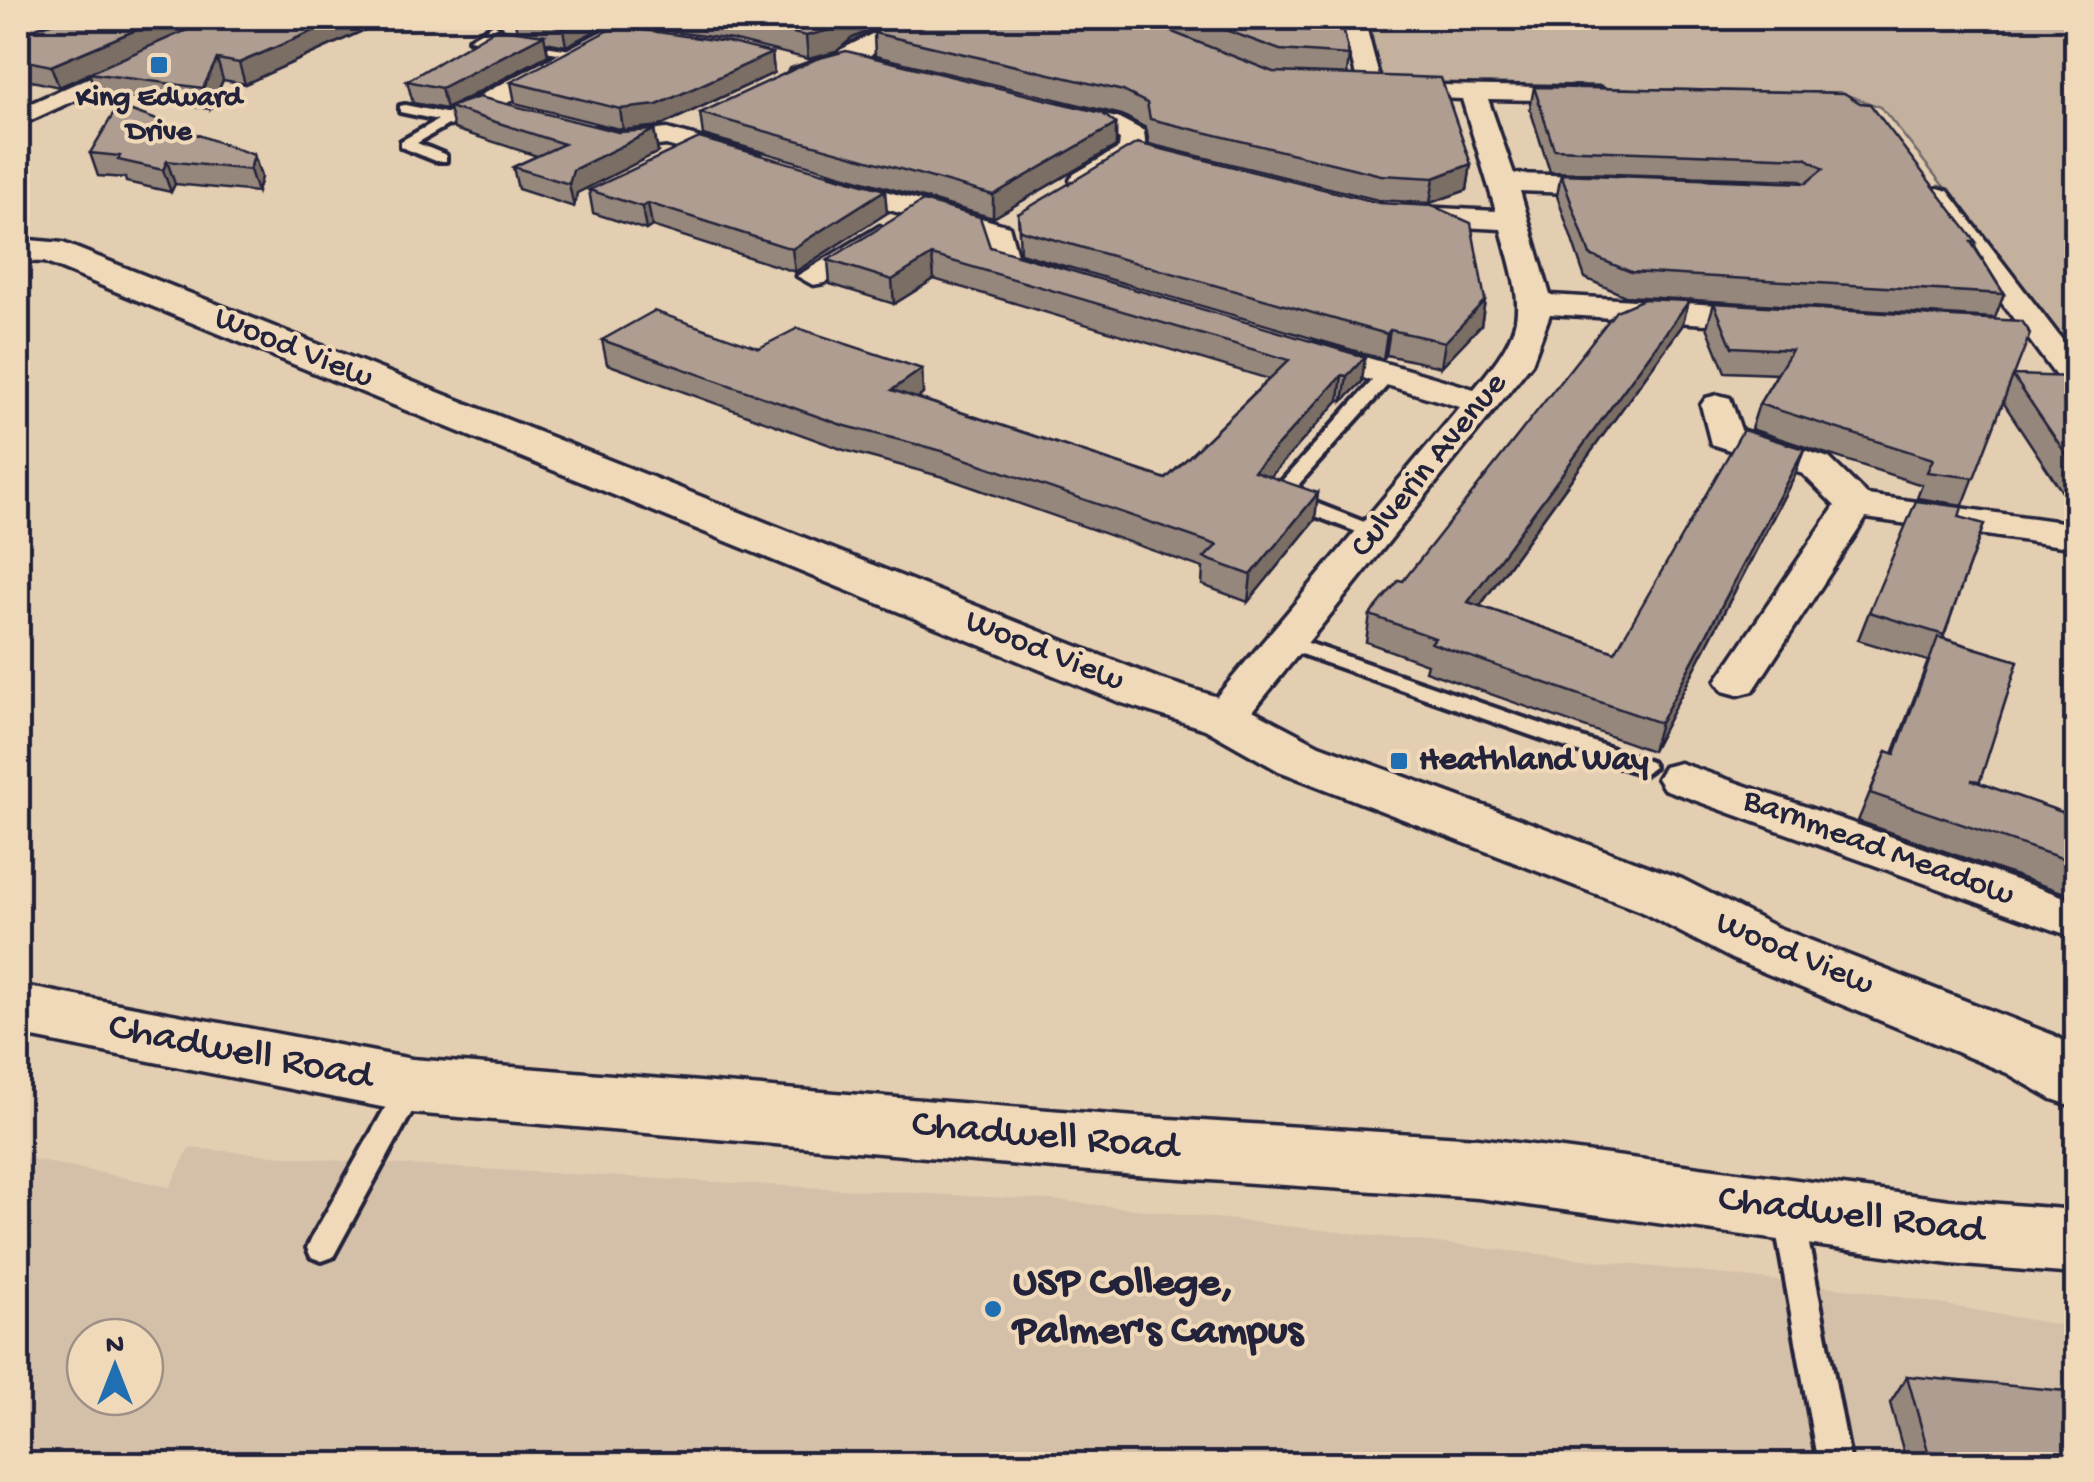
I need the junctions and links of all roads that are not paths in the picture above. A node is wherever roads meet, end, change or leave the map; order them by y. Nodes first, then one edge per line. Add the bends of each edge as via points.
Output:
1 (242, 18) edge
2 (642, 18) edge
3 (924, 18) edge
4 (1352, 18) edge
5 (494, 28) edge
6 (620, 35) junction
7 (657, 40) edge
8 (577, 52) junction
9 (846, 60) junction
10 (884, 69) edge
11 (772, 74) edge
12 (1472, 92) junction
13 (1620, 94) edge
14 (1036, 106) edge
15 (484, 107) junction
16 (405, 109) edge
17 (518, 116) edge
18 (18, 118) edge
19 (450, 118) junction
20 (570, 129) edge
21 (704, 132) junction
22 (1132, 152) junction
23 (441, 158) dead end
24 (1169, 161) edge
25 (652, 170) edge
26 (1922, 176) edge
27 (1502, 182) junction
28 (1640, 187) edge
29 (1065, 192) edge
30 (920, 210) junction
31 (1377, 214) edge
32 (1513, 220) junction
33 (28, 242) edge
34 (813, 276) dead end
35 (1076, 282) edge
36 (1536, 304) junction
37 (1808, 320) edge
38 (2002, 332) edge
39 (2042, 334) junction
40 (1278, 342) edge
41 (1388, 374) junction
42 (2076, 380) edge
43 (1481, 402) junction
44 (1718, 404) dead end
45 (1855, 505) junction
46 (1374, 533) junction
47 (2076, 536) edge
48 (1288, 642) junction
49 (1738, 681) dead end
50 (1224, 717) junction
51 (1662, 772) joint
52 (2076, 920) edge
53 (18, 1010) edge
54 (2076, 1080) edge
55 (412, 1086) junction
56 (1787, 1210) junction
57 (2076, 1242) edge
58 (322, 1248) dead end
59 (1835, 1464) edge

1 - 18 street
2 - 6 street
3 - 9 street
4 - 12 street via 1360,89
5 - 8 lane via 476,39
6 - 7 street
6 - 8 street
8 - 15 street
9 - 10 street
9 - 11 street
12 - 13 street
12 - 27 street
14 - 22 street via 1112,125 1134,137
15 - 17 street
15 - 19 street
16 - 19 lane
19 - 23 lane via 406,144
20 - 21 street via 622,142
21 - 25 street
21 - 30 street via 782,170
22 - 24 street
22 - 29 street
26 - 39 street
27 - 28 street
27 - 32 street
30 - 34 street
30 - 35 street via 1006,227 1002,261
31 - 32 street
32 - 36 street
33 - 50 main road, Wood View via 1141,692
36 - 37 street
36 - 43 street, Culverin Avenue via 1520,356
38 - 39 street
39 - 42 street
40 - 41 street
41 - 43 street
41 - 46 lane via 1288,483 1294,500
43 - 46 street, Culverin Avenue
44 - 45 street via 1724,436 1816,466
45 - 47 street
45 - 49 street
46 - 48 street, Culverin Avenue
48 - 50 street, Culverin Avenue
48 - 51 lane
50 - 54 main road, Wood View via 1299,758 1662,895 1754,942 2030,1054
51 - 52 street, Barnmead Meadow
53 - 55 main road, Chadwell Road
55 - 56 main road, Chadwell Road via 1478,1168
55 - 58 lane
56 - 57 main road, Chadwell Road
56 - 59 lane

